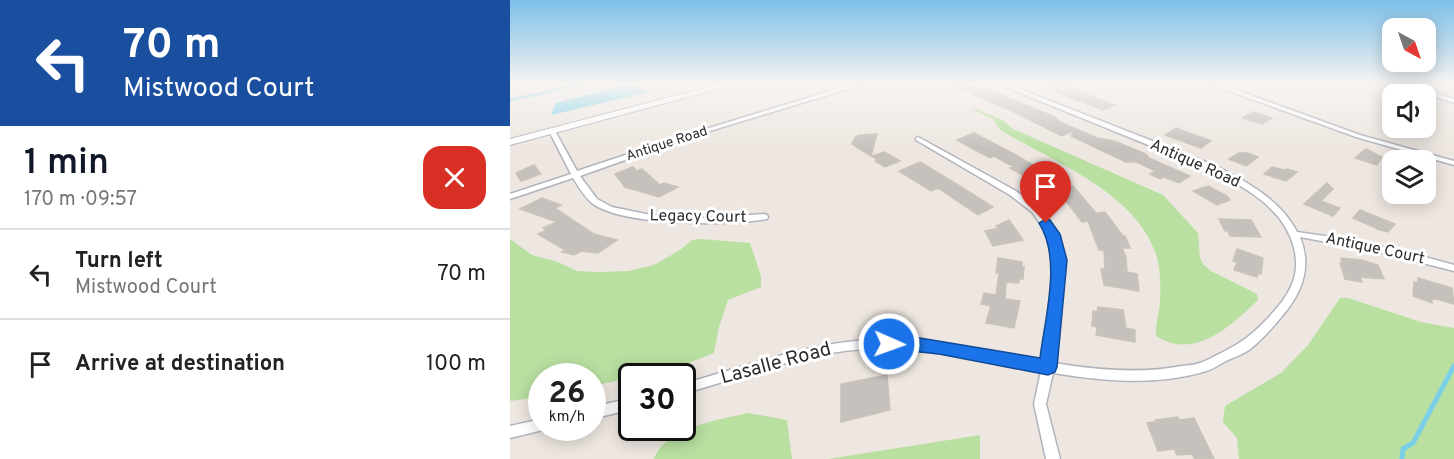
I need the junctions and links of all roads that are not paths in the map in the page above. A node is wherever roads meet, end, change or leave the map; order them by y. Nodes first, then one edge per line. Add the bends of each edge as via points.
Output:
1 (650, 105) edge
2 (790, 105) edge
3 (1054, 105) edge
4 (1273, 105) edge
5 (552, 131) junction
6 (918, 139) dead end
7 (510, 142) edge
8 (1454, 163) edge
9 (577, 174) junction
10 (510, 197) edge
11 (764, 218) dead end
12 (1295, 234) junction
13 (1454, 268) edge
14 (1048, 367) junction
15 (696, 385) edge
16 (528, 428) edge
17 (510, 432) edge
18 (1053, 459) edge

1 - 5 street
2 - 9 street, Antique Road
3 - 12 street, Antique Road via 1227,175 1267,201
4 - 8 street via 1358,136
5 - 7 street
5 - 9 street, Legacy Court
6 - 14 street via 1013,193 1035,210 1053,234 1059,260
9 - 10 street, Antique Road
9 - 11 street, Legacy Court via 594,201 629,214 704,221
12 - 13 street, Antique Court via 1387,249
12 - 14 street, Antique Road via 1302,257 1299,282 1256,337 1229,356 1201,367 1139,376
14 - 15 street, Lasalle Road via 908,343 870,344 830,349
14 - 18 street via 1040,404
16 - 17 street

